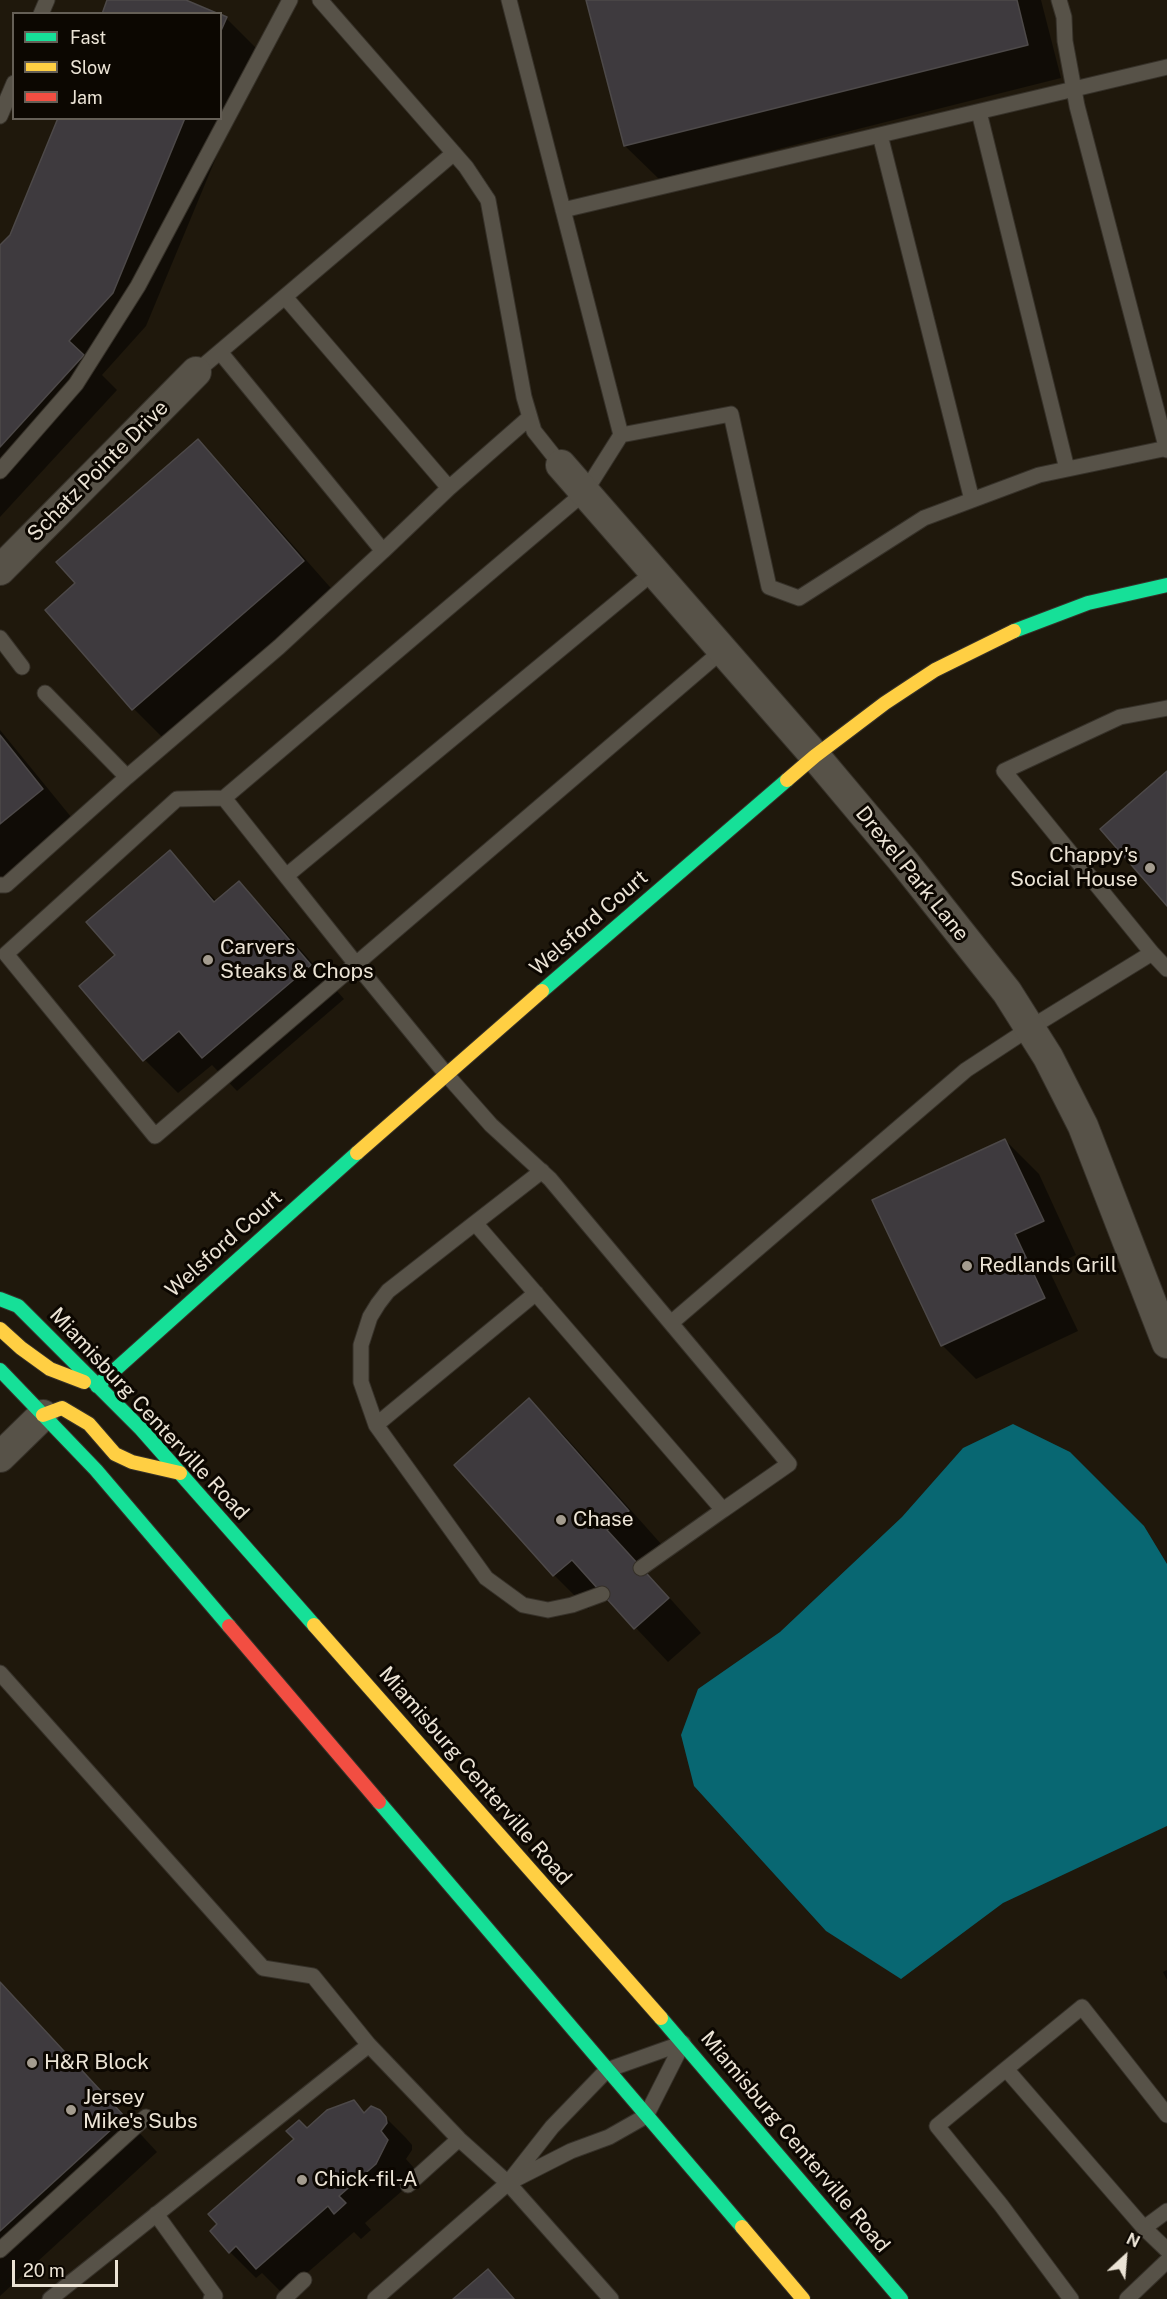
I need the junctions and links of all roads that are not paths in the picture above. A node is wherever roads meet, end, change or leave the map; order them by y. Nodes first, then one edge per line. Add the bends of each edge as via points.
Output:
1 (290, 0) edge
2 (320, 0) edge
3 (508, 0) edge
4 (1059, 0) edge
5 (1167, 67) edge
6 (12, 87) edge
7 (1074, 90) junction
8 (979, 112) junction
9 (0, 116) edge
10 (880, 135) junction
11 (454, 153) junction
12 (563, 210) junction
13 (285, 297) junction
14 (220, 352) junction
15 (196, 372) joint
16 (530, 417) junction
17 (621, 435) junction
18 (1167, 449) edge
19 (561, 465) joint
20 (1067, 469) junction
21 (0, 471) edge
22 (449, 488) junction
23 (585, 492) junction
24 (972, 500) junction
25 (383, 551) junction
26 (0, 570) edge
27 (655, 571) junction
28 (1167, 585) edge
29 (0, 638) edge
30 (723, 650) junction
31 (22, 668) dead end
32 (45, 693) dead end
33 (1167, 708) edge
34 (815, 756) junction
35 (127, 777) junction
36 (224, 798) junction
37 (286, 876) junction
38 (0, 885) edge
39 (1152, 953) junction
40 (356, 964) junction
41 (1167, 969) edge
42 (1030, 1028) junction
43 (446, 1074) junction
44 (542, 1171) junction
45 (475, 1223) junction
46 (536, 1293) junction
47 (0, 1299) edge
48 (671, 1323) junction
49 (0, 1329) edge
50 (1167, 1344) edge
51 (0, 1370) edge
52 (97, 1386) junction
53 (43, 1415) junction
54 (376, 1425) junction
55 (0, 1457) edge
56 (180, 1473) junction
57 (723, 1510) junction
58 (641, 1568) dead end
59 (602, 1594) dead end
60 (0, 1673) edge
61 (683, 2043) junction
62 (369, 2044) junction
63 (607, 2070) junction
64 (1006, 2070) junction
65 (1167, 2115) edge
66 (646, 2116) junction
67 (146, 2117) dead end
68 (459, 2139) junction
69 (508, 2183) junction
70 (408, 2185) dead end
71 (1167, 2211) edge
72 (156, 2214) junction
73 (1144, 2228) junction
74 (0, 2250) edge
75 (1167, 2250) edge
76 (1167, 2261) edge
77 (304, 2280) dead end
78 (50, 2299) edge
79 (211, 2299) edge
80 (284, 2299) edge
81 (375, 2299) edge
82 (611, 2299) edge
83 (803, 2299) edge
84 (901, 2299) edge
85 (1071, 2299) edge
86 (1127, 2299) edge

1 - 21 lane via 138,286 76,384
2 - 11 lane
3 - 12 lane
4 - 7 lane
5 - 7 lane
6 - 9 lane
7 - 8 lane
7 - 18 lane
8 - 10 lane
8 - 20 lane
10 - 12 lane
10 - 24 lane
11 - 13 lane
11 - 16 lane via 488,200
12 - 17 lane
13 - 14 lane
13 - 22 lane
14 - 15 lane
14 - 25 lane
15 - 26 street, Schatz Pointe Drive
16 - 19 lane via 534,431
16 - 22 lane
17 - 23 lane
17 - 24 lane via 731,414 769,587 799,598 924,518
18 - 20 lane
19 - 23 street, Drexel Park Lane
20 - 24 lane
22 - 25 lane
23 - 27 street, Drexel Park Lane
23 - 36 lane
25 - 35 lane via 279,647
27 - 30 street, Drexel Park Lane
27 - 37 lane
28 - 34 main road, Welsford Court via 1088,603 1021,627 935,670
29 - 31 lane
30 - 34 street, Drexel Park Lane
30 - 40 lane
32 - 35 lane
33 - 39 lane via 1120,717 1004,771
34 - 42 street, Drexel Park Lane via 1007,992
34 - 43 main road, Welsford Court
35 - 38 lane via 6,885
36 - 37 lane
36 - 40 lane via 177,799 6,954 155,1136
37 - 40 lane
39 - 41 lane
39 - 42 lane
40 - 43 lane
42 - 48 lane via 966,1070
42 - 50 street, Drexel Park Lane via 1083,1126
43 - 44 lane via 491,1125
43 - 52 main road, Welsford Court
44 - 45 lane
44 - 48 lane
45 - 46 lane
45 - 54 lane via 388,1291 370,1317 361,1346 360,1382
46 - 54 lane
46 - 57 lane
47 - 52 main road, Miamisburg Centerville Road via 18,1306
48 - 57 lane via 789,1464
49 - 52 main road via 50,1369
51 - 53 main road
52 - 56 main road, Miamisburg Centerville Road
53 - 55 street
53 - 56 main road via 62,1408 89,1424 115,1454
53 - 63 main road via 96,1470
54 - 59 lane via 486,1578 524,1605 548,1610
56 - 61 main road, Miamisburg Centerville Road
57 - 58 lane
60 - 62 lane via 263,1968 313,1976
61 - 63 lane
61 - 66 lane
61 - 84 main road, Miamisburg Centerville Road
62 - 68 lane
62 - 72 lane
63 - 66 main road
63 - 69 lane via 552,2127
64 - 65 lane via 1082,2007
64 - 73 lane
64 - 85 lane via 937,2126
66 - 69 lane via 609,2138 571,2151
66 - 83 main road
67 - 74 lane
68 - 69 lane
68 - 70 lane
69 - 81 lane
69 - 82 lane
71 - 73 lane
72 - 78 lane
72 - 79 lane via 215,2296
73 - 75 lane
76 - 86 lane
77 - 80 lane

